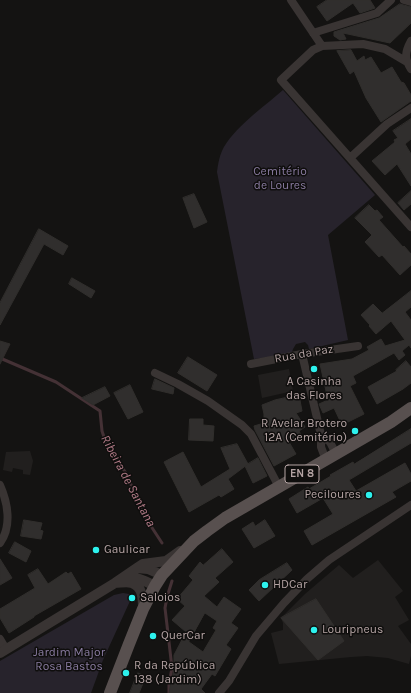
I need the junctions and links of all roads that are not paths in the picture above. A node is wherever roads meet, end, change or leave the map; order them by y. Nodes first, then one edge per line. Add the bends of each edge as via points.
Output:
1 (291, 0) edge
2 (391, 0) edge
3 (404, 0) edge
4 (411, 2) edge
5 (313, 33) junction
6 (411, 40) edge
7 (322, 46) junction
8 (409, 65) edge
9 (411, 108) edge
10 (350, 158) junction
11 (411, 227) edge
12 (358, 346) dead end
13 (302, 354) junction
14 (251, 364) dead end
15 (155, 373) dead end
16 (411, 408) edge
17 (331, 457) junction
18 (0, 485) edge
19 (279, 487) junction
20 (411, 505) edge
21 (194, 541) junction
22 (0, 543) edge
23 (137, 568) junction
24 (162, 575) junction
25 (115, 583) junction
26 (155, 586) junction
27 (143, 609) junction
28 (0, 639) edge
29 (3, 651) edge
30 (110, 693) edge
31 (219, 693) edge

1 - 5 street
2 - 5 street via 377,13
3 - 4 street
5 - 7 street
6 - 8 street via 406,49
7 - 8 street via 363,44 385,49
7 - 10 street via 313,50 281,80
9 - 10 street via 387,124
10 - 11 street
12 - 13 street, Rua da Paz
13 - 14 street, Rua da Paz
13 - 17 street via 321,435 330,442
15 - 19 street via 208,401 242,424 251,434
16 - 17 main road, EN 8
17 - 19 main road, EN 8
18 - 22 street via 8,513
19 - 21 main road, EN 8 via 225,518
20 - 31 street via 329,560 307,580 256,636
21 - 23 street via 166,561 143,564
21 - 24 main road, EN 8
23 - 24 street
23 - 25 street
24 - 26 main road
25 - 26 street via 130,577
25 - 27 street via 131,582 138,587 143,596
25 - 29 street
26 - 27 main road
27 - 30 main road
28 - 29 street

